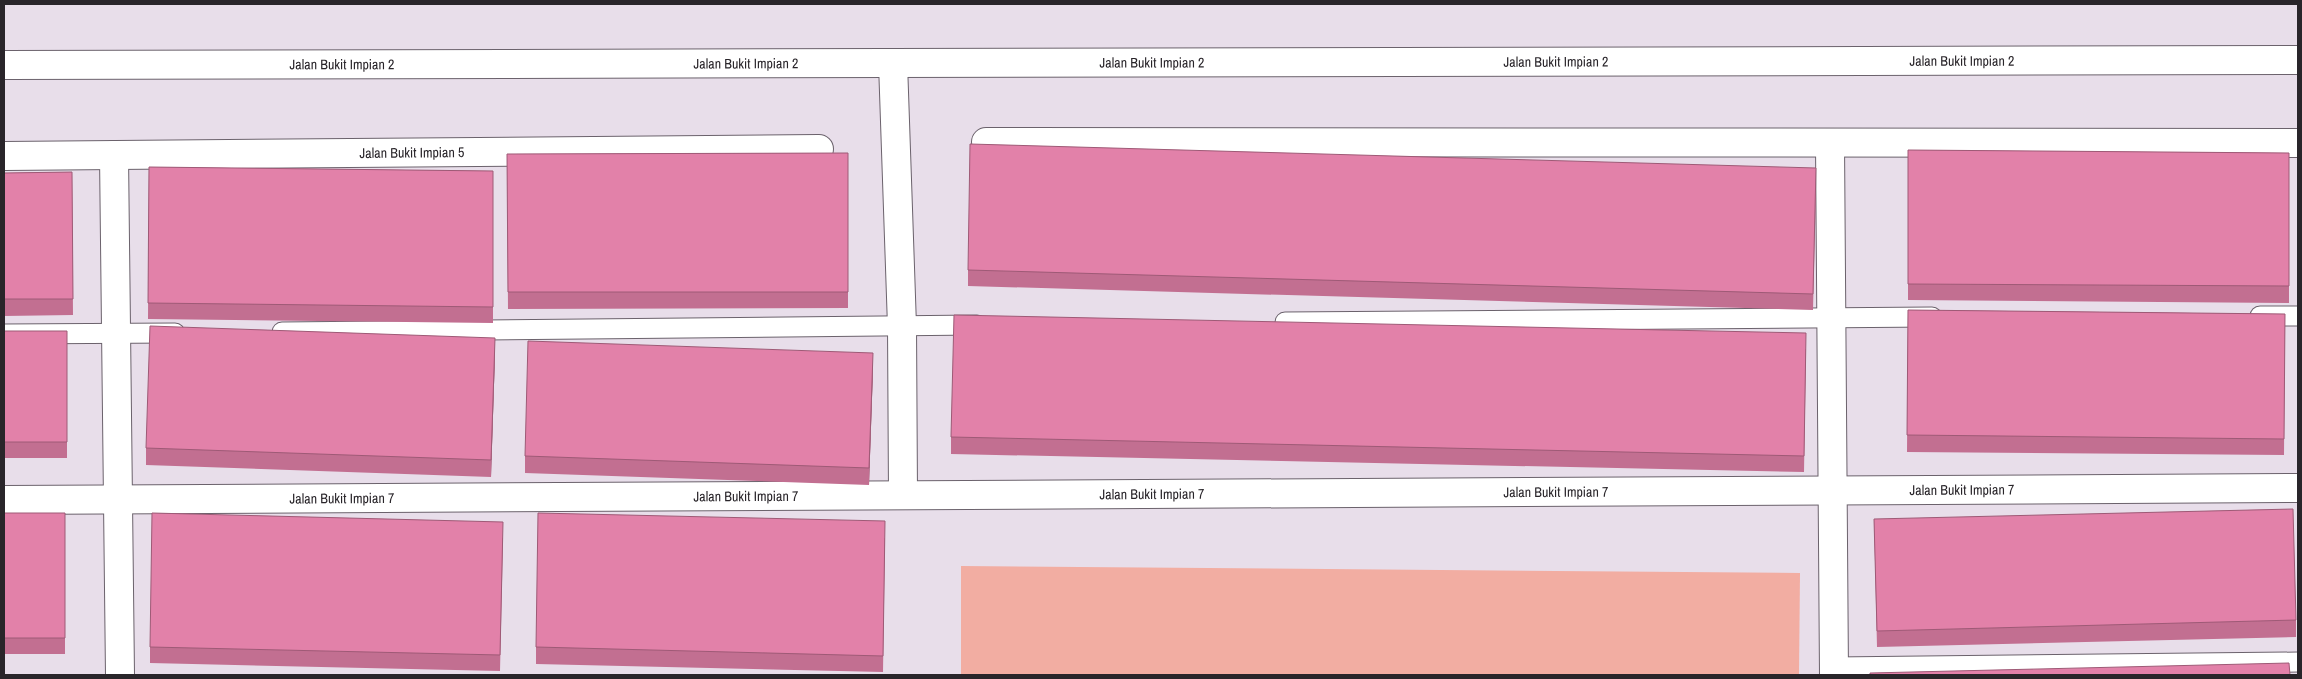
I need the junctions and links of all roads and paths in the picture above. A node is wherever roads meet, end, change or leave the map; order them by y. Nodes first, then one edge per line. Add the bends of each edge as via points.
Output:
1 (2298, 60) edge
2 (893, 63) junction
3 (4, 65) edge
4 (986, 142) edge
5 (1830, 143) junction
6 (2298, 143) edge
7 (820, 149) dead end
8 (114, 155) junction
9 (4, 156) edge
10 (2239, 316) edge
11 (2298, 316) edge
12 (1951, 317) edge
13 (1831, 318) junction
14 (1272, 322) edge
15 (992, 325) edge
16 (902, 326) junction
17 (196, 332) edge
18 (266, 332) edge
19 (116, 333) junction
20 (4, 334) edge
21 (2298, 488) edge
22 (1833, 491) junction
23 (903, 495) junction
24 (4, 500) edge
25 (118, 500) junction
26 (2298, 662) edge
27 (1834, 671) edge
28 (120, 675) edge

1 - 2 street, Jalan Bukit Impian 2
2 - 3 street, Jalan Bukit Impian 2
2 - 16 street
4 - 5 street
5 - 6 street
5 - 13 street
7 - 8 street, Jalan Bukit Impian 5
8 - 9 street, Jalan Bukit Impian 5
8 - 19 street
10 - 11 lane
12 - 13 lane
13 - 14 lane
13 - 22 street
15 - 16 lane
16 - 18 lane
16 - 23 street
17 - 19 lane
19 - 20 lane
19 - 25 street
21 - 22 street, Jalan Bukit Impian 7
22 - 23 street, Jalan Bukit Impian 7
22 - 27 street
23 - 25 street, Jalan Bukit Impian 7
24 - 25 street, Jalan Bukit Impian 7
25 - 28 street
26 - 27 lane

